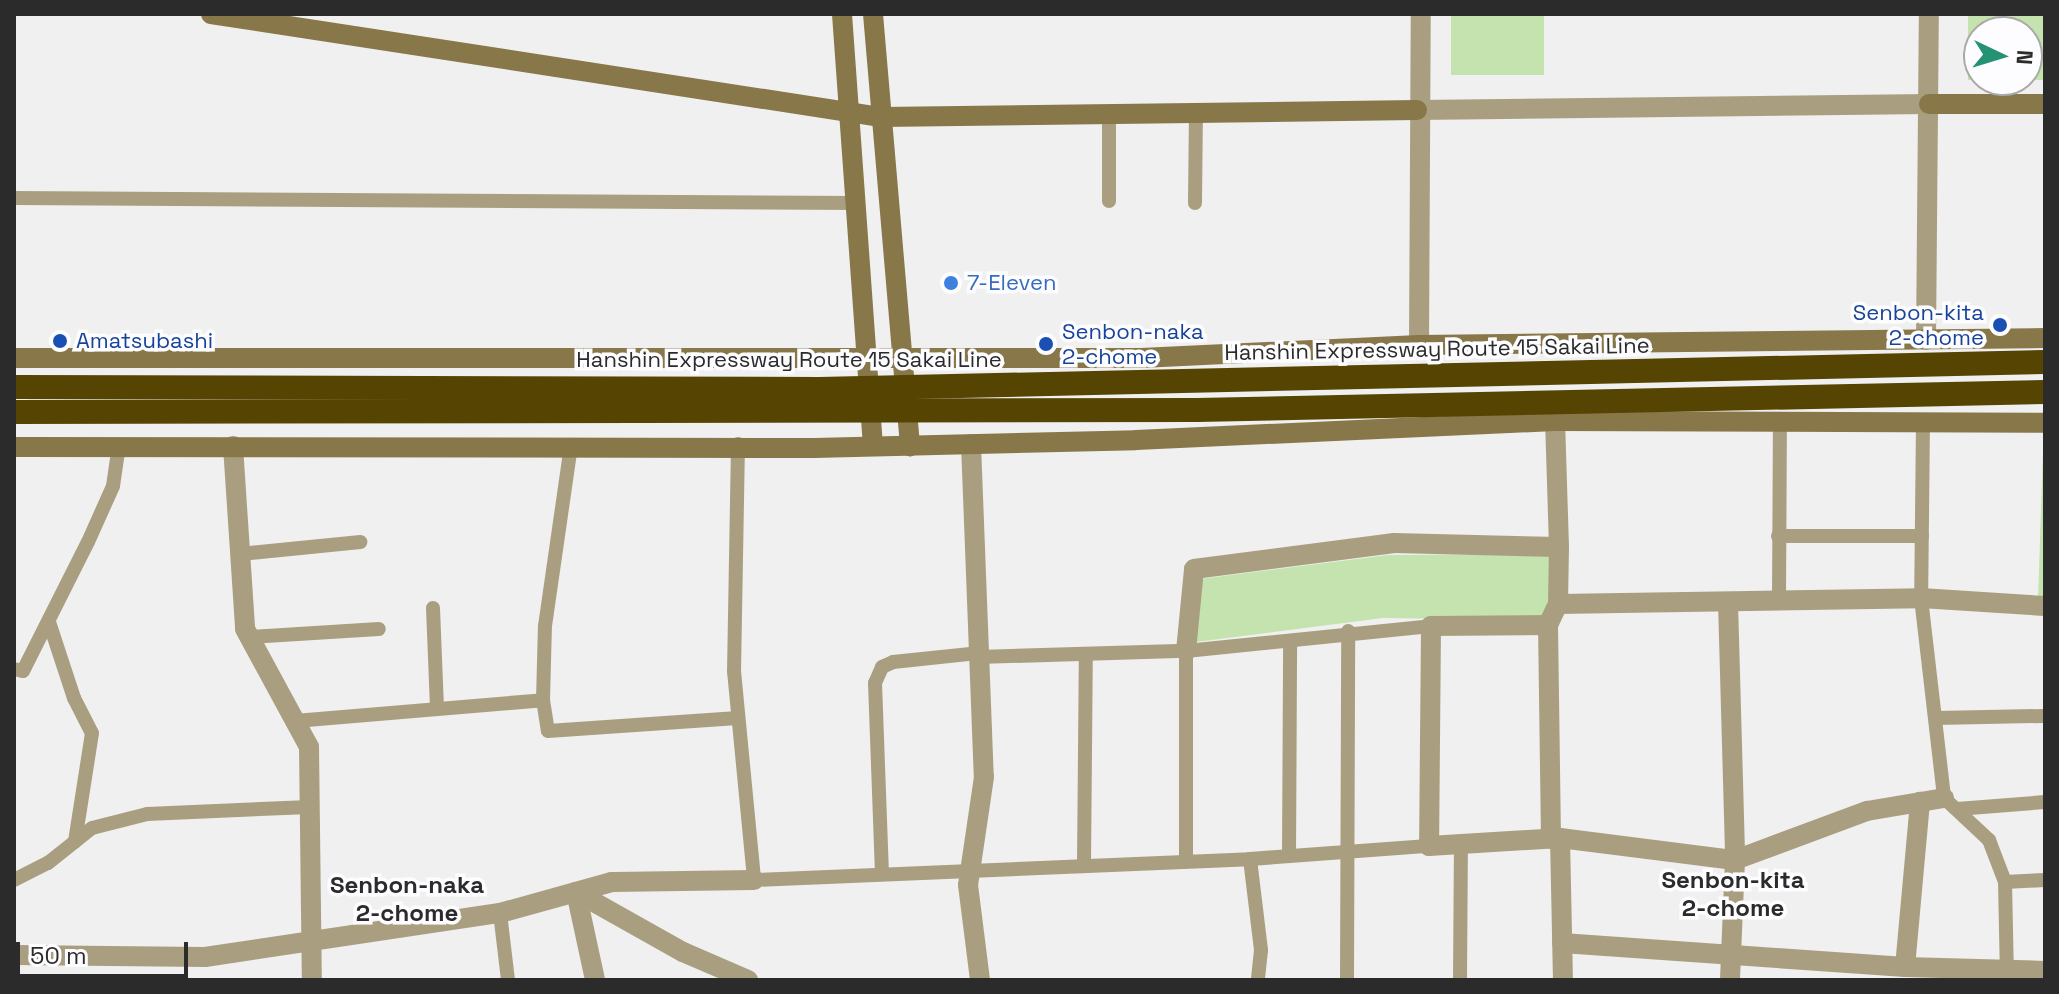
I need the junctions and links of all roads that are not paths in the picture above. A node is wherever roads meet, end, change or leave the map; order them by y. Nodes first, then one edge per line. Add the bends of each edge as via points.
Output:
1 (211, 14) edge
2 (842, 14) edge
3 (873, 14) edge
4 (1421, 14) edge
5 (1929, 14) edge
6 (1929, 104) junction
7 (2045, 104) edge
8 (1417, 110) junction
9 (1196, 113) junction
10 (851, 114) junction
11 (1109, 114) junction
12 (881, 117) junction
13 (14, 198) edge
14 (1109, 201) dead end
15 (857, 203) junction
16 (1195, 203) dead end
17 (2045, 338) edge
18 (1926, 340) junction
19 (1419, 345) junction
20 (902, 357) junction
21 (14, 358) edge
22 (868, 358) junction
23 (2045, 362) edge
24 (14, 387) edge
25 (2045, 392) edge
26 (14, 412) edge
27 (1780, 420) junction
28 (1555, 421) junction
29 (1923, 421) junction
30 (2045, 423) edge
31 (738, 444) junction
32 (971, 444) junction
33 (119, 445) junction
34 (571, 445) junction
35 (233, 446) junction
36 (873, 446) junction
37 (910, 446) junction
38 (14, 447) edge
39 (1778, 536) junction
40 (1922, 536) junction
41 (360, 542) dead end
42 (1559, 547) junction
43 (240, 554) junction
44 (1921, 598) junction
45 (1779, 601) junction
46 (1728, 602) junction
47 (1558, 604) junction
48 (2045, 606) edge
49 (433, 608) dead end
50 (49, 622) junction
51 (1548, 625) junction
52 (1431, 626) junction
53 (379, 629) dead end
54 (1348, 631) junction
55 (249, 637) junction
56 (1290, 642) junction
57 (1186, 651) junction
58 (1086, 654) junction
59 (978, 655) junction
60 (14, 669) edge
61 (543, 700) junction
62 (437, 709) junction
63 (2045, 716) edge
64 (738, 718) junction
65 (1936, 718) junction
66 (295, 721) junction
67 (1920, 802) junction
68 (2045, 802) edge
69 (1951, 804) junction
70 (310, 807) junction
71 (1556, 839) junction
72 (75, 842) junction
73 (1461, 844) junction
74 (1429, 846) junction
75 (1346, 853) junction
76 (1289, 856) junction
77 (1250, 859) junction
78 (1735, 860) junction
79 (1186, 861) junction
80 (1084, 865) junction
81 (970, 868) junction
82 (882, 874) junction
83 (14, 880) edge
84 (754, 880) junction
85 (2045, 880) edge
86 (2005, 882) junction
87 (576, 892) junction
88 (500, 913) junction
89 (1562, 943) junction
90 (313, 944) junction
91 (14, 955) edge
92 (1731, 957) junction
93 (1898, 971) edge
94 (2045, 971) edge
95 (2007, 976) edge
96 (312, 980) edge
97 (508, 980) edge
98 (595, 980) edge
99 (748, 980) edge
100 (980, 980) edge
101 (1258, 980) edge
102 (1347, 980) edge
103 (1460, 980) edge
104 (1563, 980) edge
105 (1730, 980) edge

1 - 10 street
2 - 10 street
3 - 12 street
4 - 8 street
5 - 6 street
6 - 7 street
6 - 8 street
6 - 18 street
8 - 9 street
8 - 19 street
9 - 11 street
9 - 16 lane
10 - 12 street
10 - 15 street
11 - 12 street
11 - 14 lane
12 - 20 street
13 - 15 lane
15 - 22 street
17 - 18 street
18 - 19 street
19 - 20 street via 1141,358
20 - 22 street
20 - 37 street
21 - 22 street
22 - 36 street
23 - 24 highway, Hanshin Expressway Route 15 Sakai Line, bridge via 819,389
25 - 26 highway, bridge via 1197,410
27 - 28 street
27 - 29 street
27 - 39 lane
28 - 32 street
28 - 42 street
29 - 30 street
29 - 40 lane
31 - 34 street
31 - 36 street
31 - 64 lane
32 - 37 street
32 - 59 street
33 - 35 street
33 - 38 street
33 - 50 lane via 113,486
34 - 35 street
34 - 61 lane via 545,626
35 - 43 street
36 - 37 street
39 - 40 lane
39 - 45 lane
40 - 44 lane
41 - 43 lane
42 - 47 street
42 - 57 street via 1394,543 1194,569
43 - 55 street
44 - 45 street
44 - 48 street
44 - 65 lane
45 - 46 street
46 - 47 street
46 - 78 street
47 - 51 street
49 - 62 lane
50 - 60 lane via 23,671
50 - 72 lane via 74,698 92,733
51 - 52 street
51 - 71 street
52 - 54 lane
52 - 74 street
53 - 55 lane
54 - 56 lane
54 - 75 lane
55 - 66 street
56 - 57 lane
56 - 76 lane
57 - 58 lane
57 - 79 lane
58 - 59 lane
58 - 80 lane
59 - 81 street via 983,798
59 - 82 lane via 908,659 882,667 875,695
61 - 62 lane
61 - 64 lane via 548,731
62 - 66 lane
63 - 65 lane
64 - 84 lane
65 - 69 lane
66 - 70 street via 309,747
67 - 69 street
67 - 78 street via 1867,811
67 - 93 street
68 - 69 lane
69 - 86 lane via 1989,840
70 - 72 lane via 147,814 92,828
70 - 90 street
71 - 73 street
71 - 78 street
71 - 89 street
72 - 83 lane
73 - 74 street
73 - 103 lane
74 - 75 lane
75 - 76 lane
75 - 102 lane
76 - 77 lane
77 - 79 lane
77 - 101 lane via 1261,950
78 - 92 street
79 - 80 lane
80 - 81 lane
81 - 82 lane
81 - 100 street
82 - 84 lane
84 - 87 street via 612,882
85 - 86 lane
86 - 95 lane
87 - 88 street
87 - 98 street
87 - 99 street via 683,952
88 - 90 street
88 - 97 lane
89 - 92 street
89 - 104 street
90 - 91 street via 205,957
90 - 96 street
92 - 93 street
92 - 105 street
93 - 95 street
94 - 95 street

